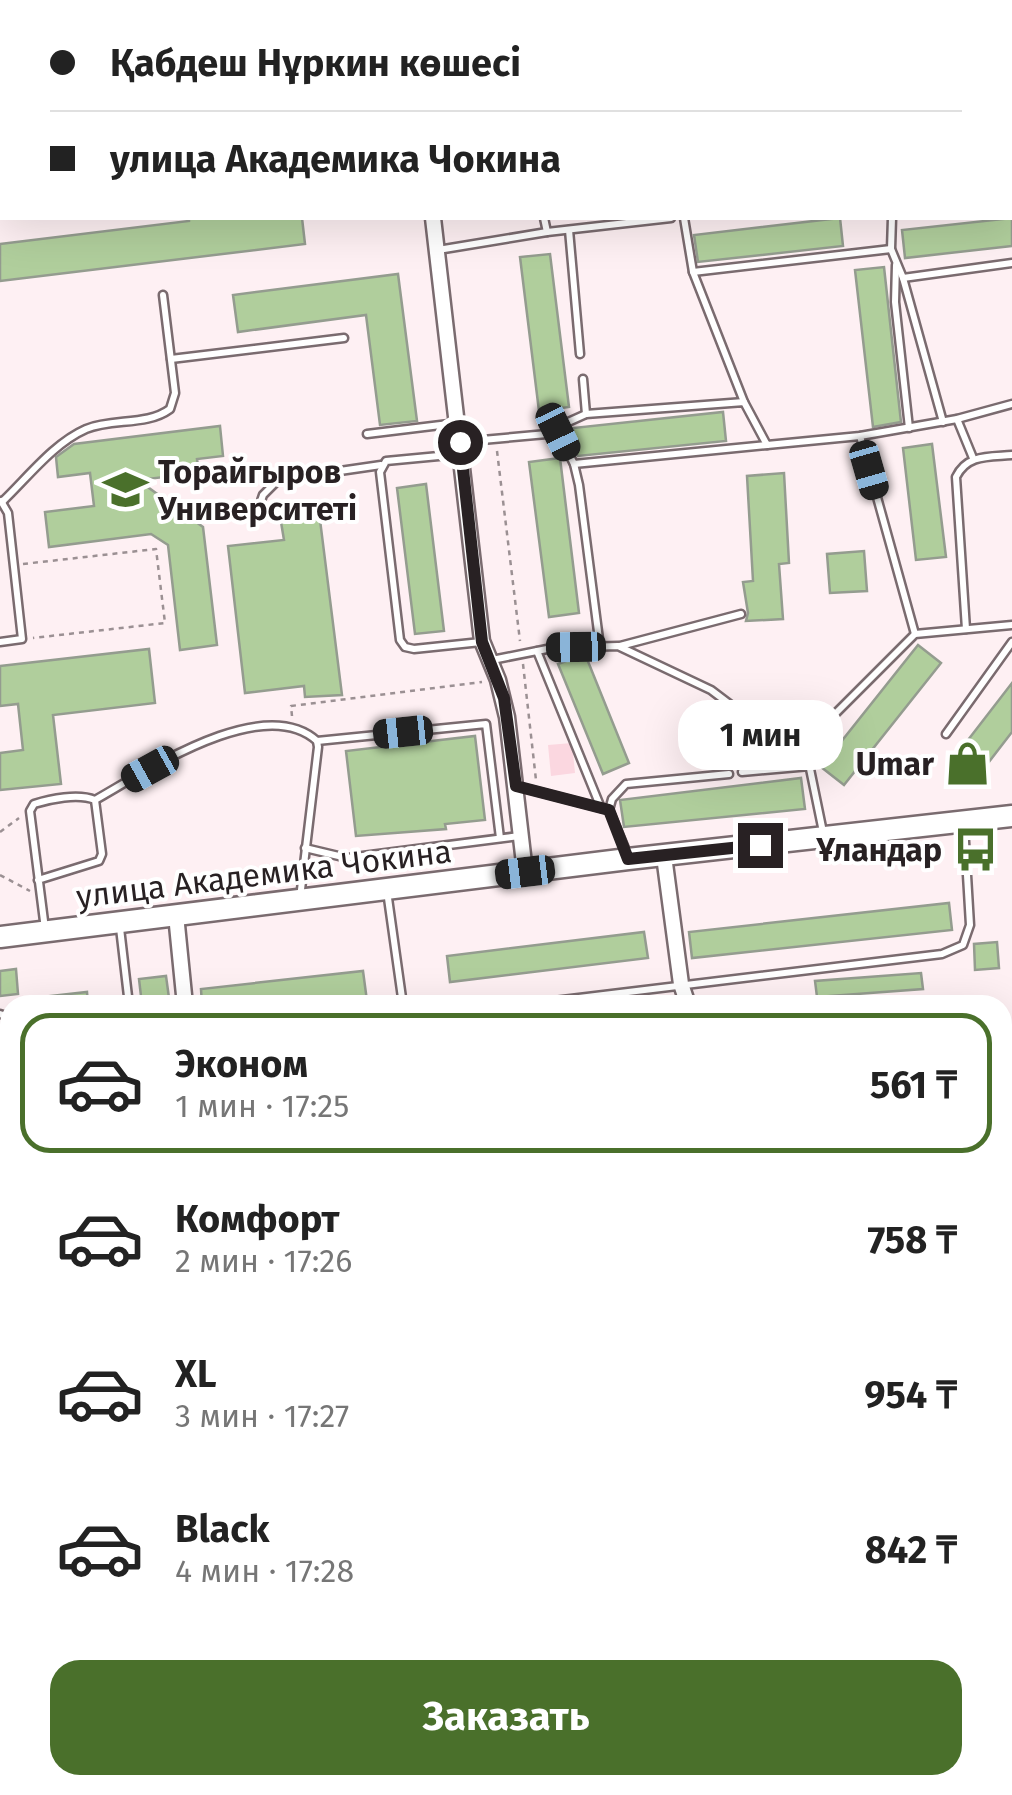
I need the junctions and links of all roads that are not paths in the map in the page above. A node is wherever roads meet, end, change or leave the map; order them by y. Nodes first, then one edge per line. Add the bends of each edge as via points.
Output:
1 (433, 220) edge
2 (544, 220) edge
3 (654, 220) edge
4 (684, 220) edge
5 (892, 220) edge
6 (569, 230) junction
7 (547, 232) junction
8 (891, 249) junction
9 (437, 250) junction
10 (896, 260) junction
11 (1012, 263) edge
12 (693, 272) junction
13 (904, 278) junction
14 (163, 295) dead end
15 (344, 338) dead end
16 (580, 354) dead end
17 (170, 359) junction
18 (583, 379) dead end
19 (744, 402) junction
20 (1012, 404) edge
21 (586, 414) junction
22 (958, 419) junction
23 (943, 422) junction
24 (458, 423) junction
25 (909, 428) junction
26 (558, 432) junction
27 (368, 434) dead end
28 (860, 436) junction
29 (767, 445) junction
30 (461, 448) junction
31 (1012, 455) edge
32 (974, 458) junction
33 (574, 464) junction
34 (381, 466) junction
35 (1, 501) edge
36 (256, 516) dead end
37 (741, 614) dead end
38 (1012, 625) edge
39 (966, 629) junction
40 (915, 634) junction
41 (0, 642) edge
42 (482, 642) junction
43 (1012, 642) edge
44 (618, 646) junction
45 (600, 647) junction
46 (537, 651) junction
47 (490, 661) junction
48 (946, 734) dead end
49 (318, 741) junction
50 (810, 766) junction
51 (742, 772) dead end
52 (729, 774) dead end
53 (493, 775) junction
54 (515, 779) junction
55 (94, 800) junction
56 (605, 809) junction
57 (1012, 816) edge
58 (964, 822) junction
59 (521, 836) junction
60 (500, 838) junction
61 (825, 838) junction
62 (305, 848) junction
63 (664, 856) junction
64 (628, 859) junction
65 (525, 872) junction
66 (38, 880) junction
67 (387, 890) junction
68 (300, 899) junction
69 (176, 915) junction
70 (119, 922) junction
71 (45, 930) junction
72 (0, 936) edge
73 (681, 984) junction
74 (128, 995) edge
75 (184, 995) edge
76 (403, 995) edge
77 (597, 995) edge
78 (685, 995) edge

1 - 9 street
2 - 7 lane
3 - 6 lane
4 - 12 lane
5 - 8 lane
6 - 7 lane
6 - 16 lane
7 - 9 lane
8 - 10 lane
8 - 12 lane
9 - 24 street
10 - 13 lane
10 - 25 lane
11 - 13 lane
12 - 19 lane
13 - 23 lane
14 - 17 lane
15 - 17 lane
17 - 35 lane via 170,408 69,438
18 - 21 lane
19 - 21 lane
19 - 29 lane
20 - 22 lane
21 - 26 lane
22 - 23 lane
22 - 32 lane
23 - 25 lane
24 - 27 lane
24 - 30 street
25 - 28 lane
26 - 30 lane
26 - 33 lane
28 - 29 lane
28 - 40 lane
29 - 33 lane
30 - 34 lane
30 - 42 street
31 - 32 lane
32 - 39 lane via 956,477
33 - 45 lane
34 - 36 lane via 278,480
34 - 42 lane via 404,647
35 - 41 lane via 8,513 22,639
37 - 44 lane
38 - 39 lane
39 - 40 lane
40 - 50 lane via 815,734
42 - 47 street
43 - 48 lane
44 - 45 lane
44 - 50 lane via 712,690
45 - 46 lane
46 - 47 lane
46 - 56 lane
47 - 54 street via 507,717
49 - 53 lane via 486,724
49 - 55 lane via 293,729 260,727 206,739
49 - 62 lane
50 - 51 lane
50 - 61 lane
52 - 56 lane via 626,784
53 - 54 lane
53 - 60 lane
54 - 56 lane via 538,792
54 - 59 street
55 - 66 lane via 99,861
55 - 66 lane via 34,804
56 - 64 lane
57 - 58 main road, улица Академика Чокина
58 - 61 main road, улица Академика Чокина
58 - 73 lane via 970,924 963,945 942,954
59 - 60 lane
59 - 65 street
60 - 62 lane via 347,858
61 - 63 main road, улица Академика Чокина
62 - 68 lane
63 - 64 main road, улица Академика Чокина
63 - 73 street
64 - 65 main road, улица Академика Чокина
65 - 67 main road, улица Академика Чокина
66 - 71 lane
67 - 68 main road, улица Академика Чокина
67 - 76 lane
68 - 69 main road, улица Академика Чокина
69 - 70 main road, улица Академика Чокина
69 - 75 street
70 - 71 main road, улица Академика Чокина
70 - 74 lane
71 - 72 main road, улица Академика Чокина
73 - 77 lane
73 - 78 street

